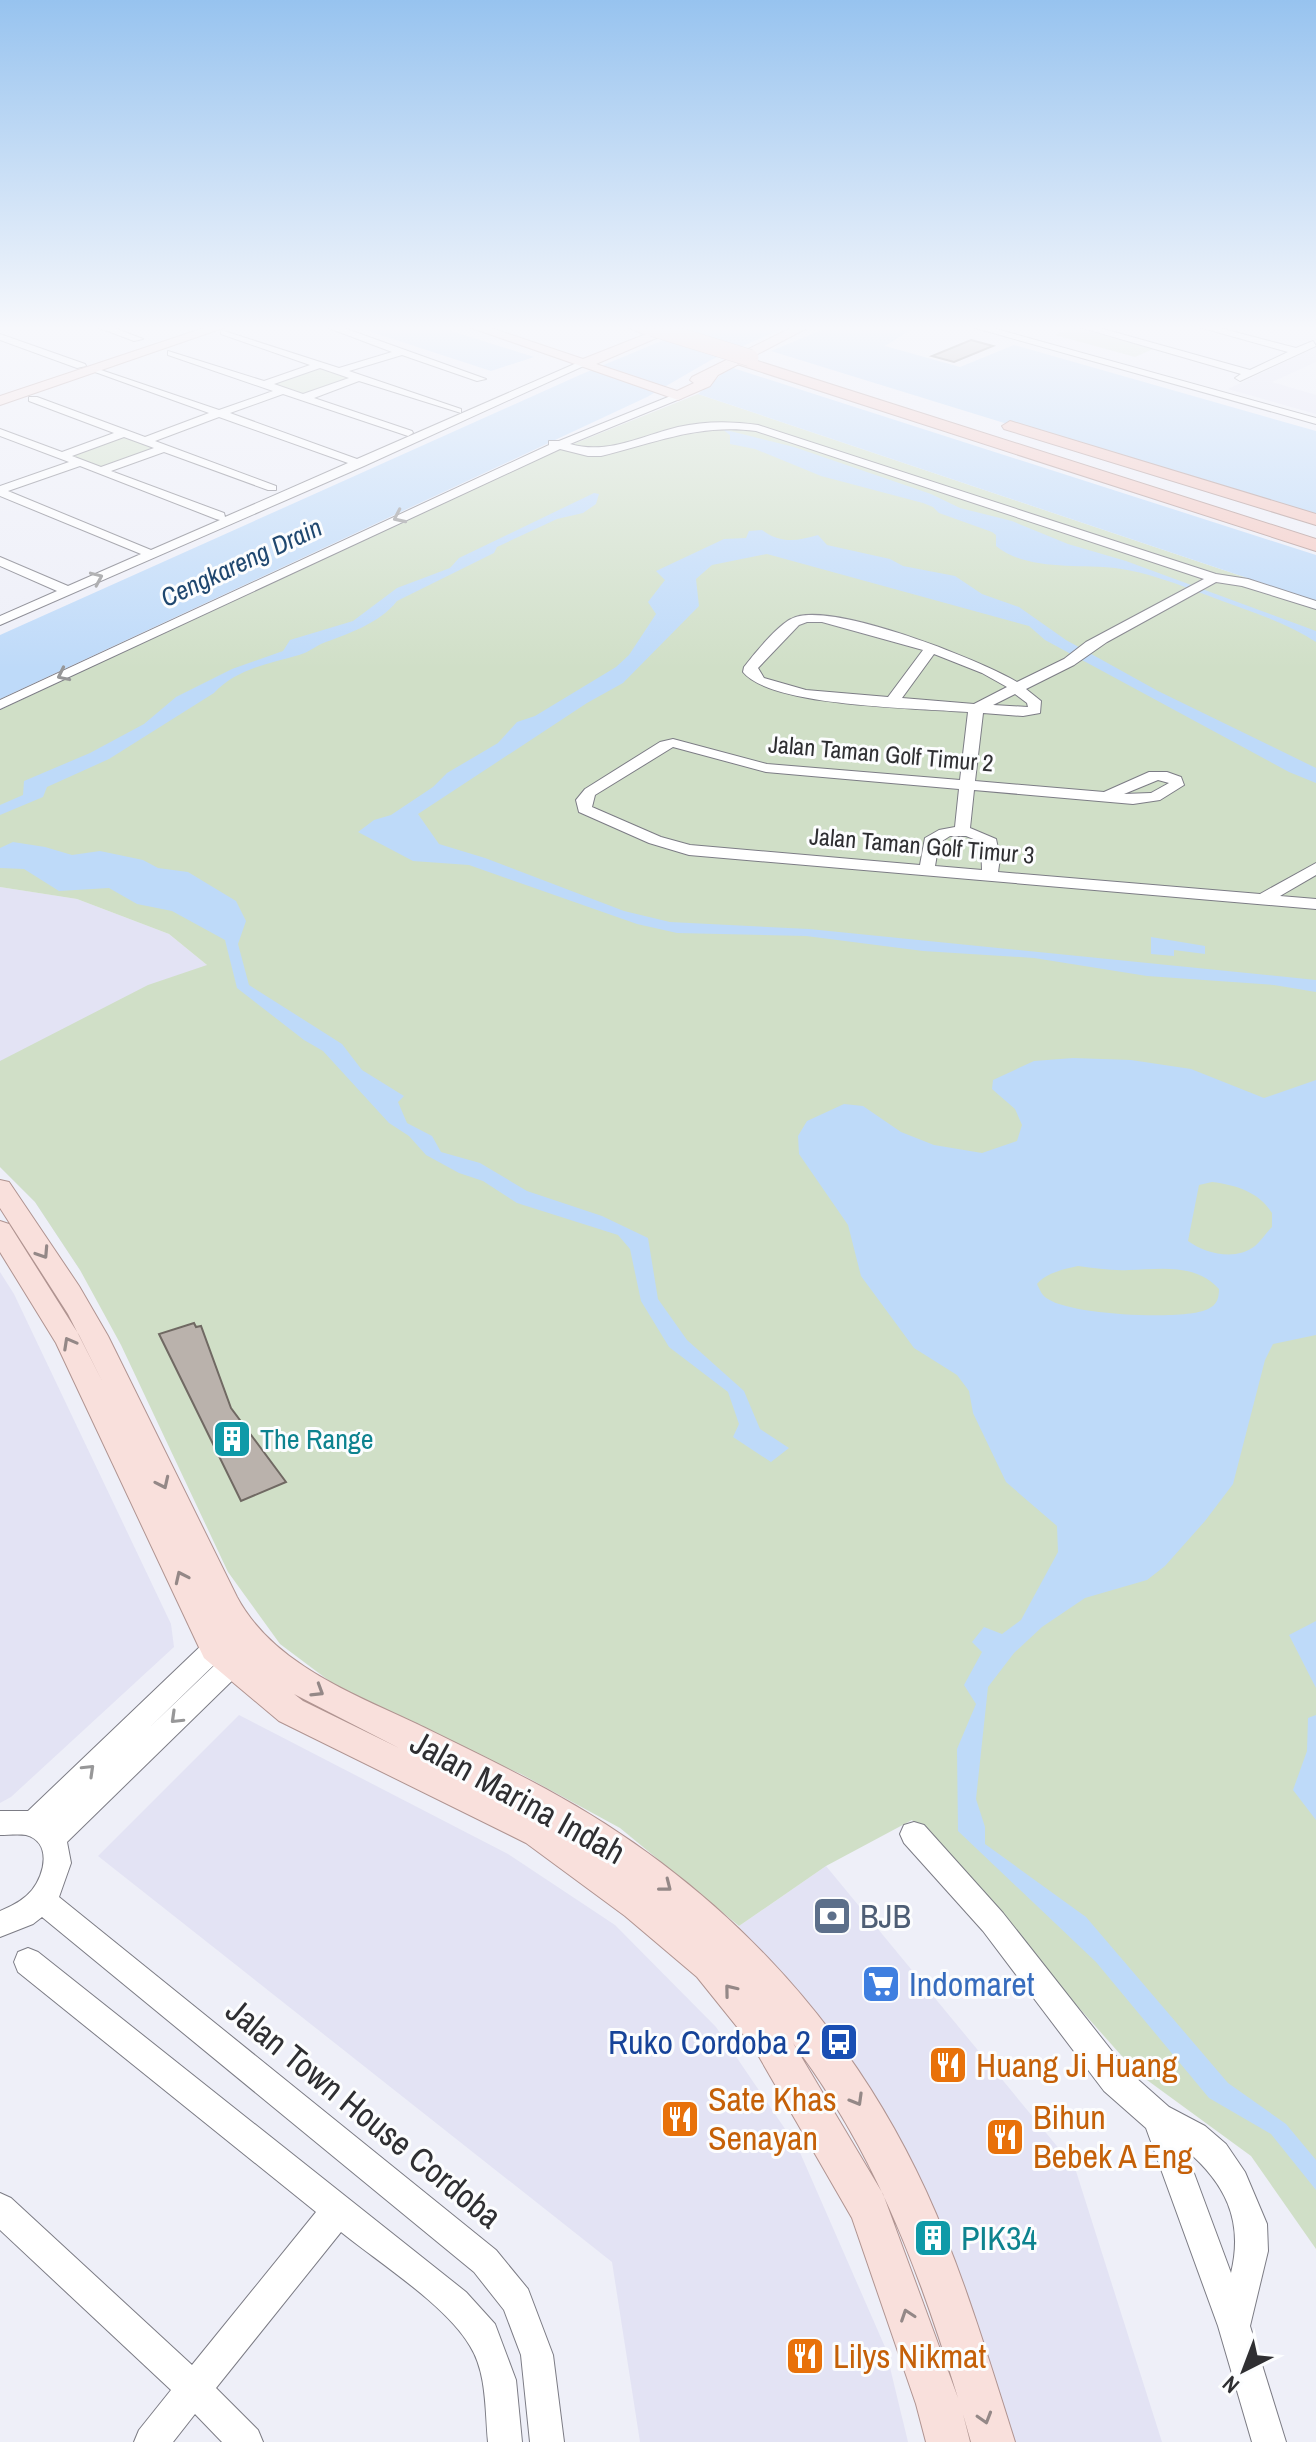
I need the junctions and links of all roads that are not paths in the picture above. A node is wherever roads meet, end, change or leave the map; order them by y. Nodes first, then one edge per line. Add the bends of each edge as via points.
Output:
1 (25, 441) edge
2 (101, 441) edge
3 (149, 441) edge
4 (296, 441) edge
5 (412, 441) edge
6 (564, 441) edge
7 (650, 441) edge
8 (796, 441) edge
9 (1005, 441) edge
10 (1018, 441) edge
11 (1028, 441) edge
12 (1059, 441) edge
13 (166, 447) junction
14 (549, 448) junction
15 (63, 455) junction
16 (81, 462) junction
17 (360, 464) junction
18 (102, 470) junction
19 (272, 488) dead end
20 (0, 491) edge
21 (220, 516) dead end
22 (1316, 520) edge
23 (1316, 529) edge
24 (1316, 536) edge
25 (1316, 545) edge
26 (151, 554) junction
27 (0, 561) edge
28 (1209, 581) junction
29 (68, 591) junction
30 (1316, 605) edge
31 (0, 621) edge
32 (931, 649) junction
33 (1018, 687) junction
34 (893, 700) junction
35 (0, 705) edge
36 (976, 708) junction
37 (967, 785) junction
38 (1106, 797) dead end
39 (584, 809) joint
40 (962, 830) junction
41 (1316, 868) edge
42 (927, 869) junction
43 (990, 874) junction
44 (1262, 900) junction
45 (1316, 904) edge
46 (0, 1188) edge
47 (0, 1230) edge
48 (228, 1646) junction
49 (0, 1823) edge
50 (43, 1831) junction
51 (914, 1834) dead end
52 (42, 1900) junction
53 (0, 1924) edge
54 (28, 1962) dead end
55 (1158, 2118) junction
56 (0, 2209) edge
57 (338, 2210) junction
58 (1234, 2326) junction
59 (194, 2389) junction
60 (151, 2442) edge
61 (246, 2442) edge
62 (505, 2442) edge
63 (547, 2442) edge
64 (948, 2442) edge
65 (993, 2442) edge
66 (1269, 2442) edge

1 - 15 street
2 - 15 street
3 - 13 street
4 - 17 street
5 - 17 street
6 - 14 street
7 - 14 street via 609,461
8 - 28 street
9 - 25 highway
10 - 24 highway
11 - 23 highway
12 - 22 highway
13 - 18 street
13 - 19 street
14 -> 35 street
15 - 16 street
16 - 18 street
16 - 20 street
17 - 26 street
18 - 21 street
20 - 26 street
29 -> 26 street
27 - 29 street
28 - 30 street via 1244,582
28 - 33 street
29 - 31 street
32 - 33 street
32 - 34 street
32 - 34 street via 806,618 794,622 751,667 759,681 805,694
33 - 36 street
33 - 36 street via 1034,701 1035,710
34 - 36 street
36 - 37 street
37 - 38 street, Jalan Taman Golf Timur 2
37 - 39 street, Jalan Taman Golf Timur 2 via 766,768 673,743 590,792
37 - 40 street
39 - 42 street, Jalan Taman Golf Timur 3 via 689,850
40 - 42 street via 931,841
40 - 43 street via 988,839
41 - 44 street
42 - 43 street, Jalan Taman Golf Timur 3
43 - 44 street, Jalan Taman Golf Timur 3
44 - 45 street, Jalan Taman Golf Timur 3
46 -> 48 main road, Jalan Marina Indah via 87,1320 177,1513
48 -> 47 main road, Jalan Marina Indah via 69,1342
48 - 50 street
64 -> 48 main road, Jalan Marina Indah via 869,2208 767,2035 710,1965 638,1904 538,1832 291,1711
48 -> 65 main road, Jalan Marina Indah via 286,1670 327,1697 617,1847 709,1920 759,1970 852,2092 899,2177 956,2322
49 - 50 street
50 - 52 street via 58,1852 59,1868
51 - 55 street via 993,1922 1115,2080
52 - 53 street
52 - 63 street, Jalan Town House Cordoba via 485,2261 517,2300 537,2355
54 - 57 street
55 - 58 street
55 - 58 street via 1215,2155 1251,2224 1250,2271
56 - 59 street
57 - 59 street
57 - 62 street via 455,2303 483,2336 499,2380
58 - 66 street
59 - 60 street
59 - 61 street

